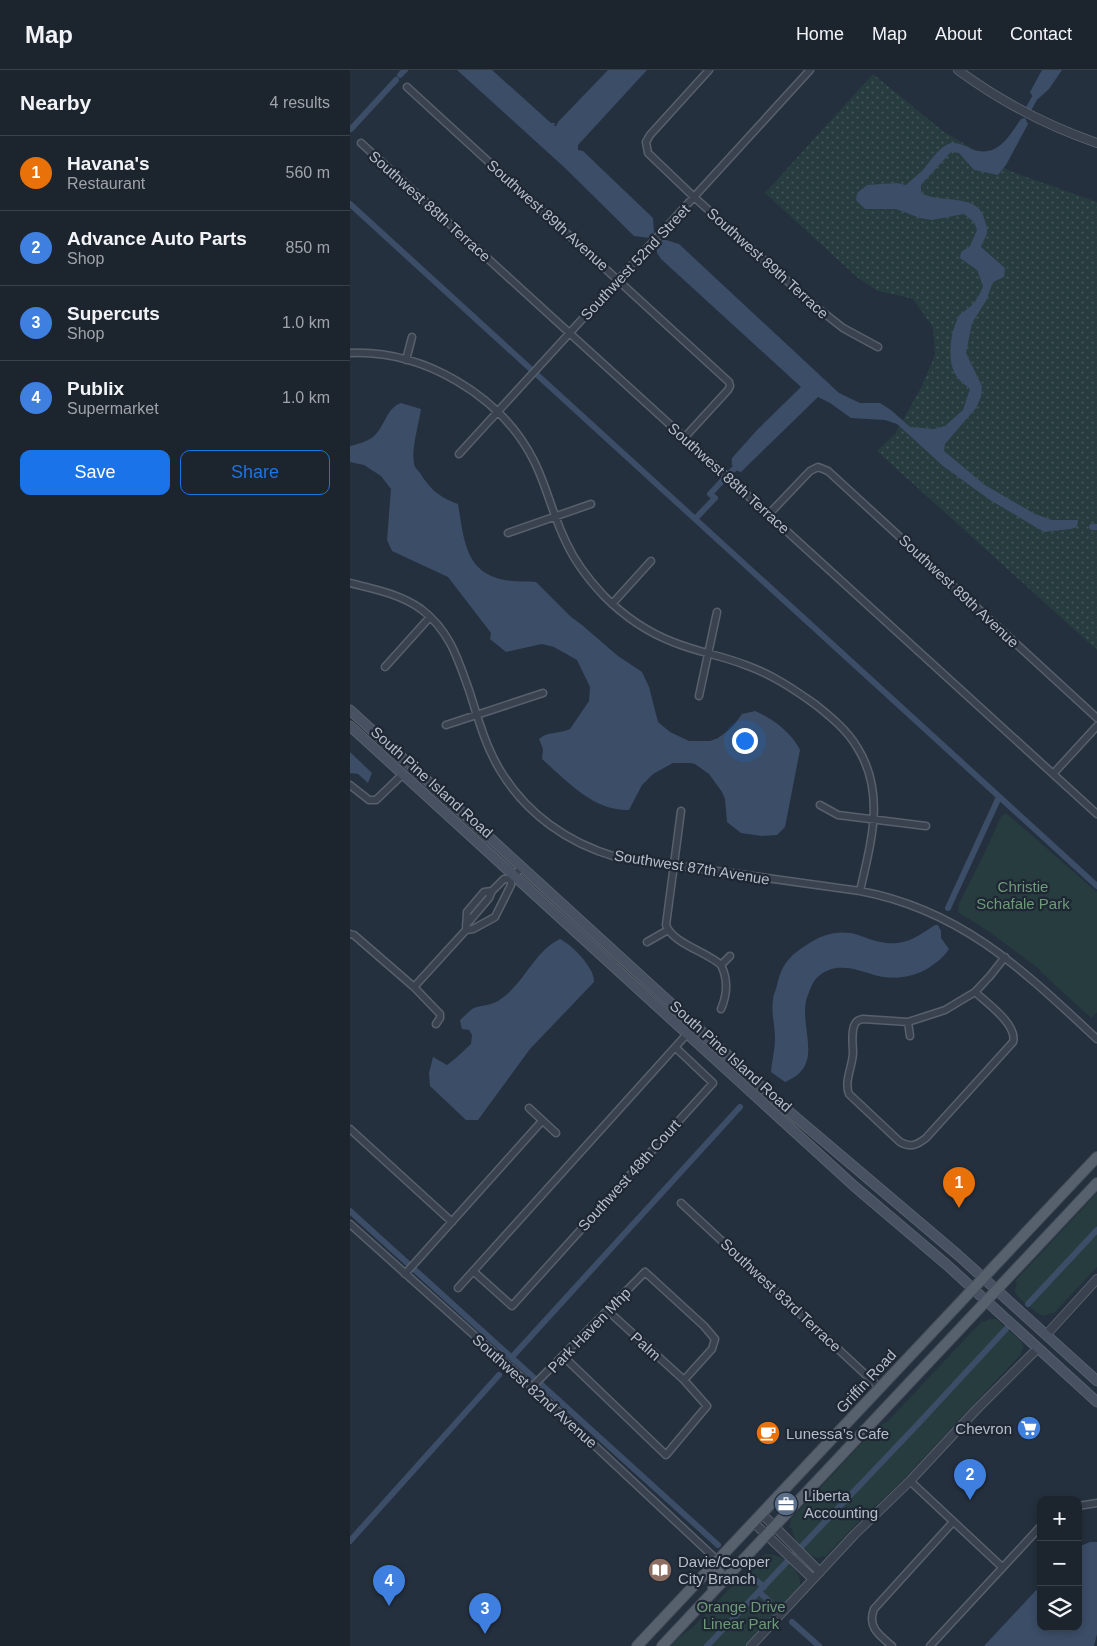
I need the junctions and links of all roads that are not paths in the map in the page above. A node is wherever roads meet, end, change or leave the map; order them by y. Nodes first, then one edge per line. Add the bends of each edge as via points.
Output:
1 (709, 70) edge
2 (810, 70) edge
3 (958, 70) edge
4 (407, 86) dead end
5 (1097, 143) edge
6 (361, 144) dead end
7 (694, 198) junction
8 (619, 280) junction
9 (570, 333) junction
10 (412, 337) dead end
11 (878, 347) dead end
12 (350, 353) edge
13 (406, 360) junction
14 (497, 413) junction
15 (684, 438) junction
16 (459, 454) dead end
17 (591, 504) dead end
18 (769, 514) junction
19 (555, 516) junction
20 (508, 533) dead end
21 (651, 561) dead end
22 (350, 583) edge
23 (612, 604) junction
24 (717, 612) dead end
25 (430, 617) junction
26 (708, 653) junction
27 (384, 667) dead end
28 (543, 692) dead end
29 (699, 696) dead end
30 (350, 710) edge
31 (477, 715) junction
32 (1097, 718) edge
33 (446, 725) dead end
34 (350, 726) edge
35 (1097, 726) edge
36 (403, 774) junction
37 (1053, 774) junction
38 (350, 785) edge
39 (820, 805) dead end
40 (681, 811) dead end
41 (1097, 814) edge
42 (874, 819) junction
43 (926, 826) dead end
44 (674, 866) junction
45 (522, 867) junction
46 (513, 878) junction
47 (492, 891) junction
48 (860, 891) junction
49 (473, 904) junction
50 (478, 911) junction
51 (485, 923) junction
52 (466, 928) junction
53 (668, 930) junction
54 (350, 934) edge
55 (647, 942) dead end
56 (730, 956) dead end
57 (1005, 957) junction
58 (721, 965) junction
59 (639, 974) junction
60 (631, 982) junction
61 (414, 987) junction
62 (975, 992) junction
63 (721, 1008) dead end
64 (908, 1022) junction
65 (436, 1024) dead end
66 (688, 1034) junction
67 (910, 1036) dead end
68 (1097, 1039) edge
69 (676, 1048) junction
70 (529, 1108) dead end
71 (542, 1121) junction
72 (350, 1129) edge
73 (556, 1133) dead end
74 (1097, 1157) edge
75 (1097, 1183) edge
76 (681, 1203) dead end
77 (452, 1222) junction
78 (350, 1224) edge
79 (473, 1271) junction
80 (407, 1272) junction
81 (984, 1278) junction
82 (1097, 1279) edge
83 (458, 1288) dead end
84 (973, 1289) junction
85 (997, 1289) junction
86 (986, 1300) junction
87 (608, 1311) junction
88 (1047, 1334) junction
89 (1038, 1348) junction
90 (563, 1356) junction
91 (684, 1380) junction
92 (1097, 1381) edge
93 (532, 1387) junction
94 (880, 1388) junction
95 (1097, 1402) edge
96 (910, 1481) junction
97 (1097, 1503) edge
98 (1082, 1505) edge
99 (762, 1514) junction
100 (952, 1522) junction
101 (754, 1523) junction
102 (778, 1530) junction
103 (1037, 1530) edge
104 (770, 1539) junction
105 (717, 1560) junction
106 (1002, 1568) junction
107 (820, 1572) junction
108 (813, 1579) junction
109 (709, 1596) junction
110 (637, 1646) edge
111 (662, 1646) edge
112 (751, 1646) edge
113 (892, 1646) edge
114 (930, 1646) edge

1 - 7 street, Southwest 89th Terrace via 646,142 650,156
2 - 7 street, Southwest 52nd Street
3 - 5 street via 1019,109
4 - 8 street, Southwest 89th Avenue
6 - 9 street, Southwest 88th Terrace
7 - 8 street, Southwest 52nd Street
7 - 11 street, Southwest 89th Terrace via 815,306 844,328
8 - 9 street, Southwest 52nd Street
8 - 15 street, Southwest 89th Avenue via 729,382 730,386
9 - 14 street, Southwest 52nd Street
9 - 15 street, Southwest 88th Terrace
10 - 13 street
12 - 13 street
13 - 14 street via 452,378
14 - 16 street, Southwest 52nd Street
14 - 19 street via 528,452 544,483
15 - 18 street, Southwest 88th Terrace
17 - 19 street
18 - 32 street, Southwest 89th Avenue via 810,471 818,467 828,471
18 - 37 street, Southwest 88th Terrace
19 - 20 street
19 - 23 street via 578,564
21 - 23 street
22 - 25 street, Southwest 87th Avenue via 398,597
23 - 26 street via 661,637
24 - 26 street
25 - 27 street
25 - 31 street, Southwest 87th Avenue via 454,648
26 - 29 street
26 - 42 street via 747,665 787,685 841,728 856,746 869,773
28 - 31 street
30 - 45 main road, South Pine Island Road
31 - 33 street
31 - 44 street, Southwest 87th Avenue via 500,771 526,804 548,824 603,853
34 - 36 main road, South Pine Island Road
35 - 37 street
36 - 38 street via 376,800 370,800
36 - 46 main road, South Pine Island Road
37 - 41 street, Southwest 88th Terrace
39 - 42 street via 838,815
40 - 44 street
42 - 43 street
42 - 48 street
44 - 48 street, Southwest 87th Avenue
44 - 53 street via 666,918
45 - 46 street
45 - 59 main road, South Pine Island Road
46 - 47 street via 504,879
46 - 51 street via 495,917
46 - 60 main road, South Pine Island Road
47 - 49 street via 484,892
47 - 50 street
48 - 57 street, Southwest 87th Avenue via 932,913 976,936
49 - 50 street
49 - 52 street via 467,912
50 - 51 street
50 - 52 street
51 - 52 street via 473,929
52 - 61 street
53 - 55 street
53 - 58 street
54 - 61 street
56 - 58 street
57 - 62 street
57 - 68 street, Southwest 87th Avenue
58 - 63 street via 726,992
59 - 60 main road
59 - 81 main road, South Pine Island Road via 793,1114
60 - 66 main road, South Pine Island Road
61 - 65 street via 440,1014
62 - 64 street via 945,1010
62 - 64 street via 1010,1025 1014,1038 1006,1051 926,1138 910,1146 900,1142 847,1090 857,1022 863,1019
64 - 67 street
66 - 69 street
66 - 84 main road, South Pine Island Road via 854,1186
69 - 79 street
69 - 79 street, Southwest 48th Court via 713,1083 512,1306
70 - 71 street
71 - 73 street
71 - 77 street
72 - 77 street
74 - 81 main road, Griffin Road
75 - 85 main road
76 - 94 street, Southwest 83rd Terrace
77 - 80 street
78 - 80 street, Southwest 82nd Avenue
79 - 83 street
80 - 93 street, Southwest 82nd Avenue
81 - 84 main road, Griffin Road
81 - 85 main road, South Pine Island Road
82 - 88 street
84 - 86 main road, South Pine Island Road
84 - 94 main road, Griffin Road
85 - 86 main road
85 - 88 main road, South Pine Island Road
86 - 89 main road, South Pine Island Road
86 - 102 main road
87 - 90 street, Park Haven Mhp
87 - 91 street, Palm
87 - 91 street, Park Haven Mhp via 645,1272 715,1338 712,1349
88 - 92 main road, South Pine Island Road
89 - 95 main road, South Pine Island Road
89 - 96 street
90 - 91 street, Palm via 666,1455 707,1406
90 - 93 street, Park Haven Mhp
93 - 105 street, Southwest 82nd Avenue
94 - 99 main road, Griffin Road
96 - 100 street
96 - 107 street
97 - 98 street
99 - 101 main road, Griffin Road
99 - 102 street
100 - 106 street
100 - 113 street via 877,1604 871,1621 875,1631
101 - 104 street
101 - 105 main road, Griffin Road
102 - 104 main road
102 - 107 street
103 - 106 street
104 - 108 street
104 - 109 main road
105 - 109 main road via 718,1577
105 - 110 main road, Griffin Road
106 - 114 street
107 - 108 street
108 - 112 street
109 - 111 main road

